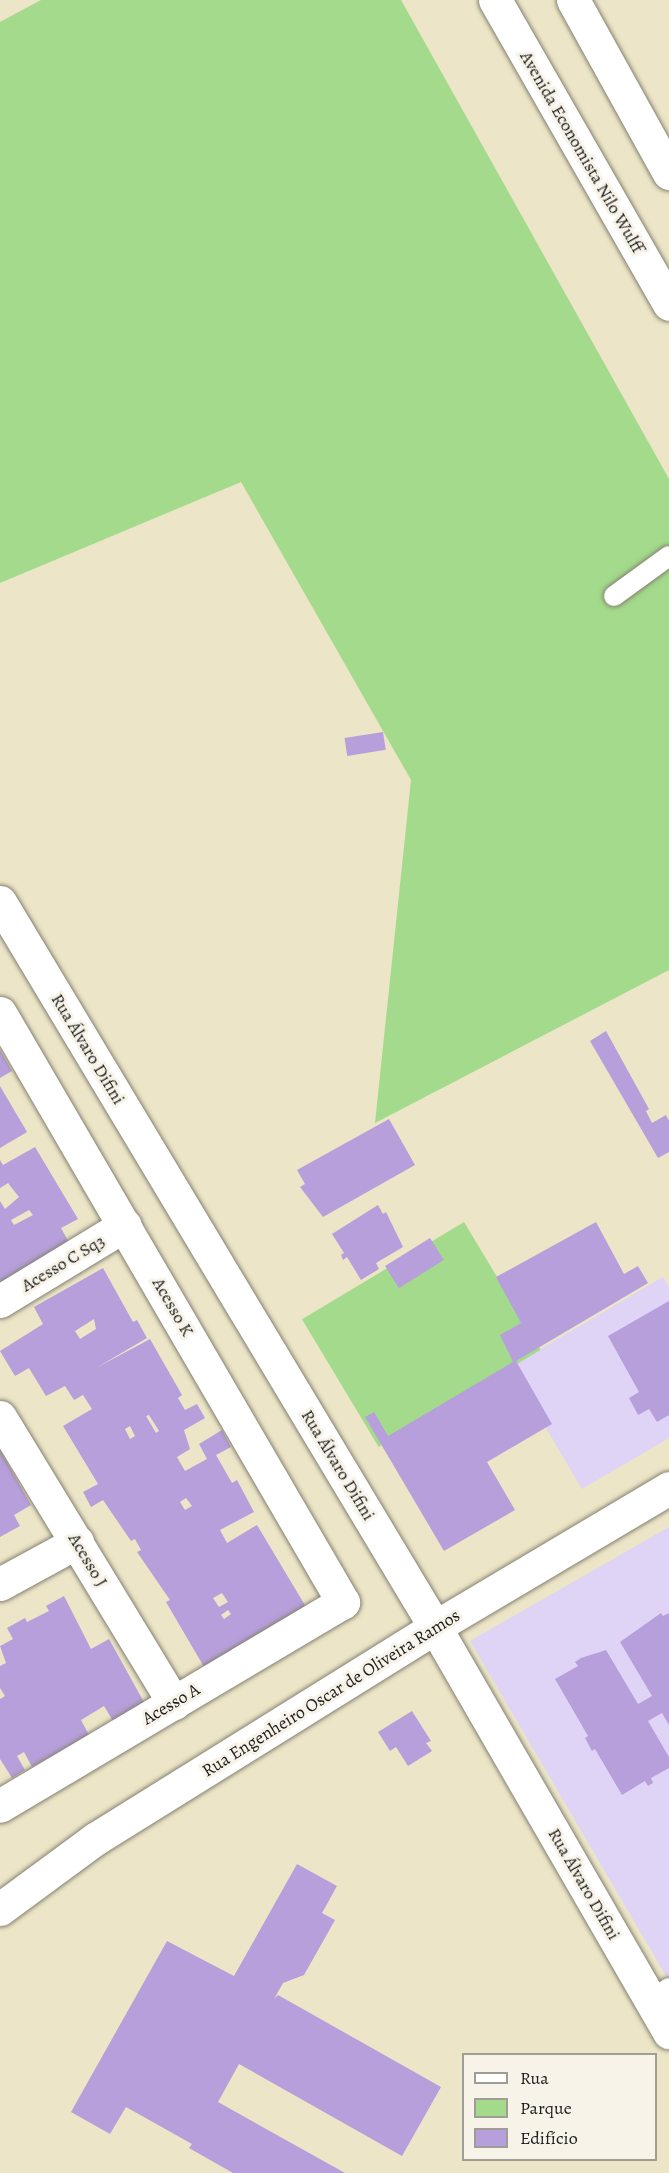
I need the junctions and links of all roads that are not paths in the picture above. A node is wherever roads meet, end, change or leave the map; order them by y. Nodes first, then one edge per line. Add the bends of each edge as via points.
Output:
1 (495, 0) edge
2 (573, 0) edge
3 (669, 173) edge
4 (669, 304) edge
5 (669, 556) edge
6 (614, 596) dead end
7 (0, 902) edge
8 (0, 1013) edge
9 (125, 1225) junction
10 (0, 1301) edge
11 (0, 1417) edge
12 (669, 1488) edge
13 (77, 1542) junction
14 (0, 1584) edge
15 (343, 1602) joint
16 (435, 1627) junction
17 (174, 1703) junction
18 (0, 1806) edge
19 (0, 1909) edge
20 (660, 1994) edge
21 (669, 2032) edge

1 - 4 street, Avenida Economista Nilo Wulff
2 - 3 street
5 - 6 lane
7 - 16 street, Rua Álvaro Difini
8 - 9 street, Acesso K
9 - 10 street, Acesso C Sq3
9 - 15 street, Acesso K
11 - 13 street, Acesso J
12 - 16 street, Rua Engenheiro Oscar de Oliveira Ramos
13 - 14 street
13 - 17 street, Acesso J
15 - 17 street, Acesso A
16 - 19 street, Rua Engenheiro Oscar de Oliveira Ramos via 94,1839
16 - 20 street, Rua Álvaro Difini
17 - 18 street, Acesso A
20 - 21 street, Rua Álvaro Difini

